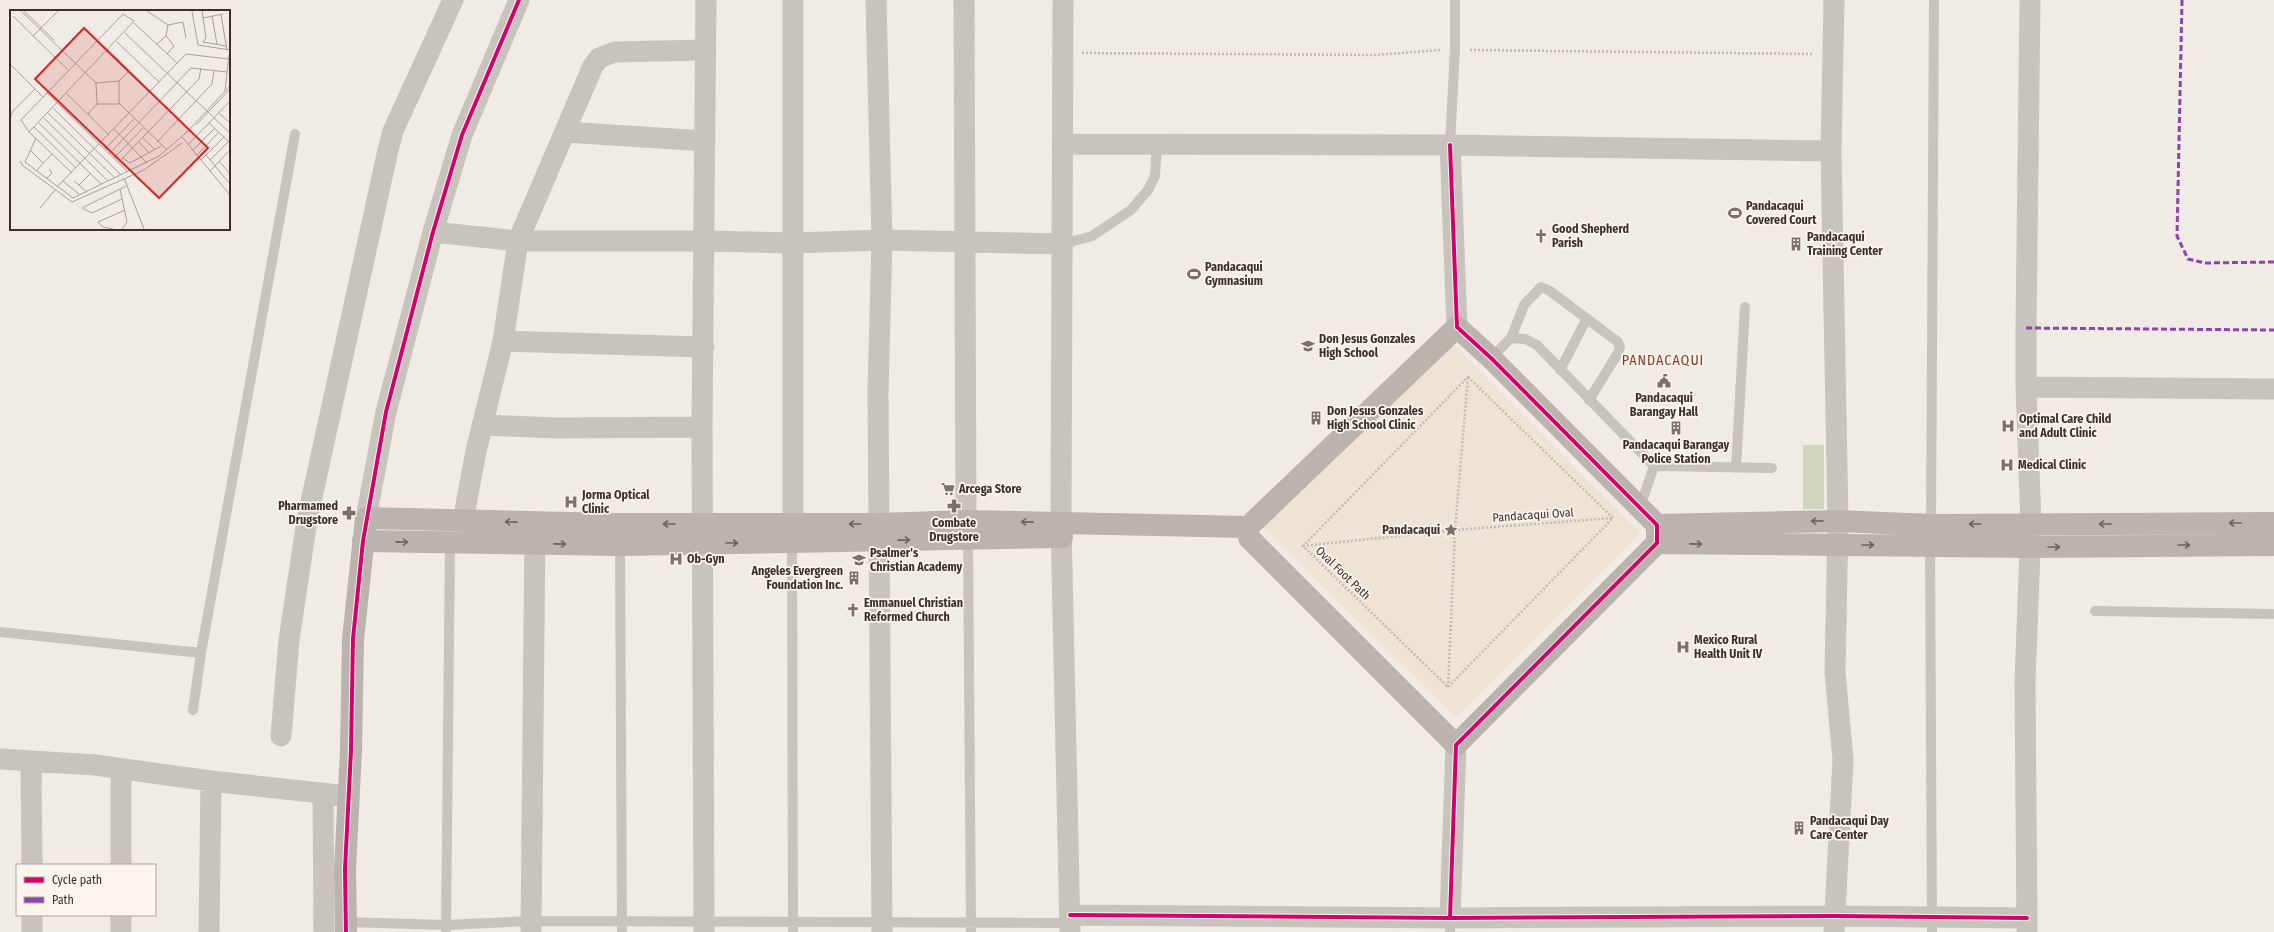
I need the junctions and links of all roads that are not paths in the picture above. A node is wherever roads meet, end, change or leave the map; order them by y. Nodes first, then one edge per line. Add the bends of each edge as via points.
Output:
1 (453, 0) edge
2 (520, 0) edge
3 (706, 0) edge
4 (793, 0) edge
5 (876, 0) edge
6 (964, 0) edge
7 (1063, 0) edge
8 (1455, 0) edge
9 (1834, 0) edge
10 (1934, 0) edge
11 (2030, 0) edge
12 (706, 50) junction
13 (565, 132) junction
14 (295, 134) dead end
15 (705, 141) junction
16 (1062, 144) junction
17 (1157, 144) junction
18 (1450, 145) junction
19 (1831, 151) junction
20 (433, 232) junction
21 (703, 240) junction
22 (882, 240) junction
23 (518, 241) junction
24 (793, 243) junction
25 (966, 243) junction
26 (1063, 244) junction
27 (1745, 307) dead end
28 (1587, 318) junction
29 (1457, 327) junction
30 (1510, 338) junction
31 (503, 340) junction
32 (704, 346) junction
33 (1491, 358) junction
34 (1560, 370) junction
35 (2026, 387) junction
36 (2274, 389) edge
37 (1589, 400) junction
38 (482, 425) junction
39 (702, 427) junction
40 (1654, 466) junction
41 (1736, 468) junction
42 (1772, 468) dead end
43 (1640, 508) junction
44 (366, 518) junction
45 (463, 521) junction
46 (1838, 521) junction
47 (535, 522) junction
48 (2274, 523) edge
49 (2031, 525) junction
50 (967, 530) junction
51 (1062, 530) junction
52 (879, 532) junction
53 (1249, 532) junction
54 (703, 533) junction
55 (792, 534) junction
56 (1657, 534) junction
57 (1931, 535) junction
58 (363, 542) junction
59 (450, 542) junction
60 (535, 544) junction
61 (1837, 544) junction
62 (620, 545) junction
63 (2274, 545) edge
64 (2030, 547) junction
65 (2094, 611) dead end
66 (2274, 614) edge
67 (0, 632) edge
68 (201, 653) junction
69 (193, 710) dead end
70 (280, 736) dead end
71 (1456, 745) junction
72 (0, 759) edge
73 (31, 761) junction
74 (121, 769) junction
75 (211, 781) junction
76 (323, 792) junction
77 (348, 796) junction
78 (32, 864) edge
79 (121, 864) edge
80 (335, 870) junction
81 (32, 916) edge
82 (121, 916) edge
83 (970, 921) junction
84 (1070, 923) edge
85 (1835, 924) edge
86 (1450, 925) edge
87 (1932, 925) edge
88 (2027, 925) edge
89 (531, 926) edge
90 (704, 926) edge
91 (346, 927) edge
92 (622, 927) edge
93 (794, 927) edge
94 (882, 927) edge
95 (446, 929) edge
96 (32, 932) edge
97 (121, 932) edge
98 (209, 932) edge
99 (324, 932) edge
100 (971, 932) edge

1 - 70 street via 393,131 388,150 307,520 289,640
2 - 20 street via 462,135
3 - 12 street
4 - 24 street
5 - 22 street
6 - 25 street
7 - 16 street
8 - 18 lane via 1456,49
9 - 19 street
10 - 57 lane
11 - 35 street
12 - 13 street via 616,52 599,58 593,66
12 - 15 street
13 - 15 street
13 - 23 street
14 - 68 lane
15 - 21 street
16 - 17 street
16 - 26 street
17 - 18 street
17 - 26 lane via 1155,176 1148,190 1130,210 1092,236
18 - 19 street
18 - 29 street
19 - 46 street
20 - 23 street
20 - 44 street via 386,412
21 - 23 street
21 - 24 street
21 - 32 street
22 - 24 street
22 - 25 street
22 - 52 street via 878,392
23 - 31 street
24 - 55 street
25 - 26 street
25 - 50 street
26 - 51 street
27 - 41 lane
28 - 30 lane via 1541,287 1524,305
28 - 34 lane
28 - 37 lane via 1618,342 1620,347
29 - 33 street
29 - 53 street
30 - 33 lane
30 - 34 lane via 1525,339 1536,345
31 - 32 street
31 - 38 street
32 - 39 street
33 - 43 street
34 - 37 lane
35 - 36 street
35 - 49 street
37 - 40 lane
38 - 39 street via 557,428
38 - 45 street
39 - 54 street
40 - 41 lane
40 - 43 lane
41 - 42 lane
43 - 56 street
44 - 45 street
44 - 58 street
47 -> 45 street
46 -> 56 street
46 - 57 street
46 - 61 street
54 -> 47 street
47 - 60 street
48 -> 49 street
49 -> 57 street
49 - 64 street
50 - 51 street
50 - 52 street
50 - 83 lane
51 - 53 street
51 - 84 street
52 - 55 street
52 - 94 street
53 - 71 street
54 - 55 street
54 - 62 street
54 - 90 street
55 - 93 lane
56 -> 61 street
56 - 71 street
61 -> 57 street
57 - 64 street
57 - 87 lane
58 -> 59 street
58 - 77 street via 353,639
59 - 60 street
59 - 95 lane
60 -> 62 street
60 - 89 street
61 - 85 street via 1835,672 1843,760
62 - 92 lane
64 -> 63 street
64 - 88 street via 2025,681
65 - 66 lane
67 - 68 lane
68 - 69 lane
71 - 86 street
72 - 73 street
73 - 74 street
73 - 78 street
74 - 75 street
74 - 79 street
75 - 76 street
75 - 98 street
76 - 77 street
76 - 80 street
77 - 80 street
80 - 91 street
80 - 99 street
81 - 96 street
82 - 97 street
83 - 84 lane
83 - 94 lane
83 - 100 lane
84 - 86 street
85 - 86 street
85 - 87 street
87 - 88 street
89 - 92 lane
89 - 95 lane
90 - 92 lane
90 - 93 lane
91 - 95 lane
93 - 94 lane

